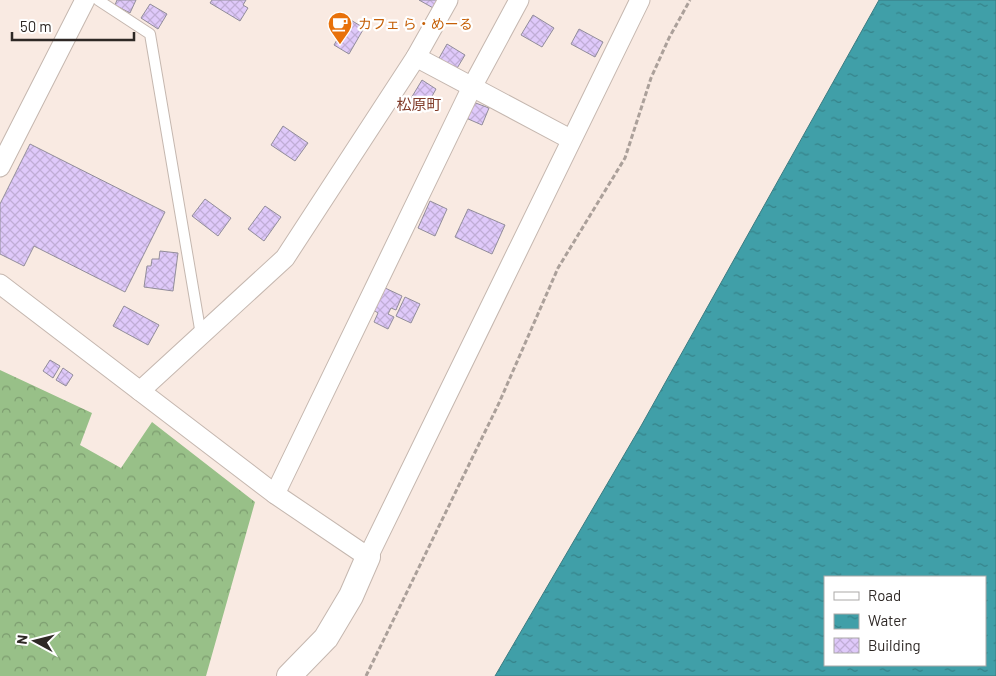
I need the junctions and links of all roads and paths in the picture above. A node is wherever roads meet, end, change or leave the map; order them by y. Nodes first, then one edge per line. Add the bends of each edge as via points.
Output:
1 (85, 0) edge
2 (98, 0) edge
3 (448, 0) edge
4 (519, 0) edge
5 (640, 0) edge
6 (690, 0) edge
7 (416, 57) junction
8 (472, 87) junction
9 (570, 139) junction
10 (0, 167) edge
11 (0, 284) edge
12 (201, 335) junction
13 (140, 391) junction
14 (275, 494) junction
15 (368, 557) junction
16 (289, 676) edge
17 (366, 676) edge

1 - 10 street
2 - 12 lane via 150,34
3 - 7 street
4 - 8 street
5 - 9 street
6 - 17 path via 651,78 625,158 558,268 499,404
7 - 8 street
7 - 12 street via 285,258
8 - 9 street
8 - 14 street
9 - 15 street
11 - 13 street
12 - 13 street
13 - 14 street
14 - 15 street
15 - 16 street via 351,596 326,638

